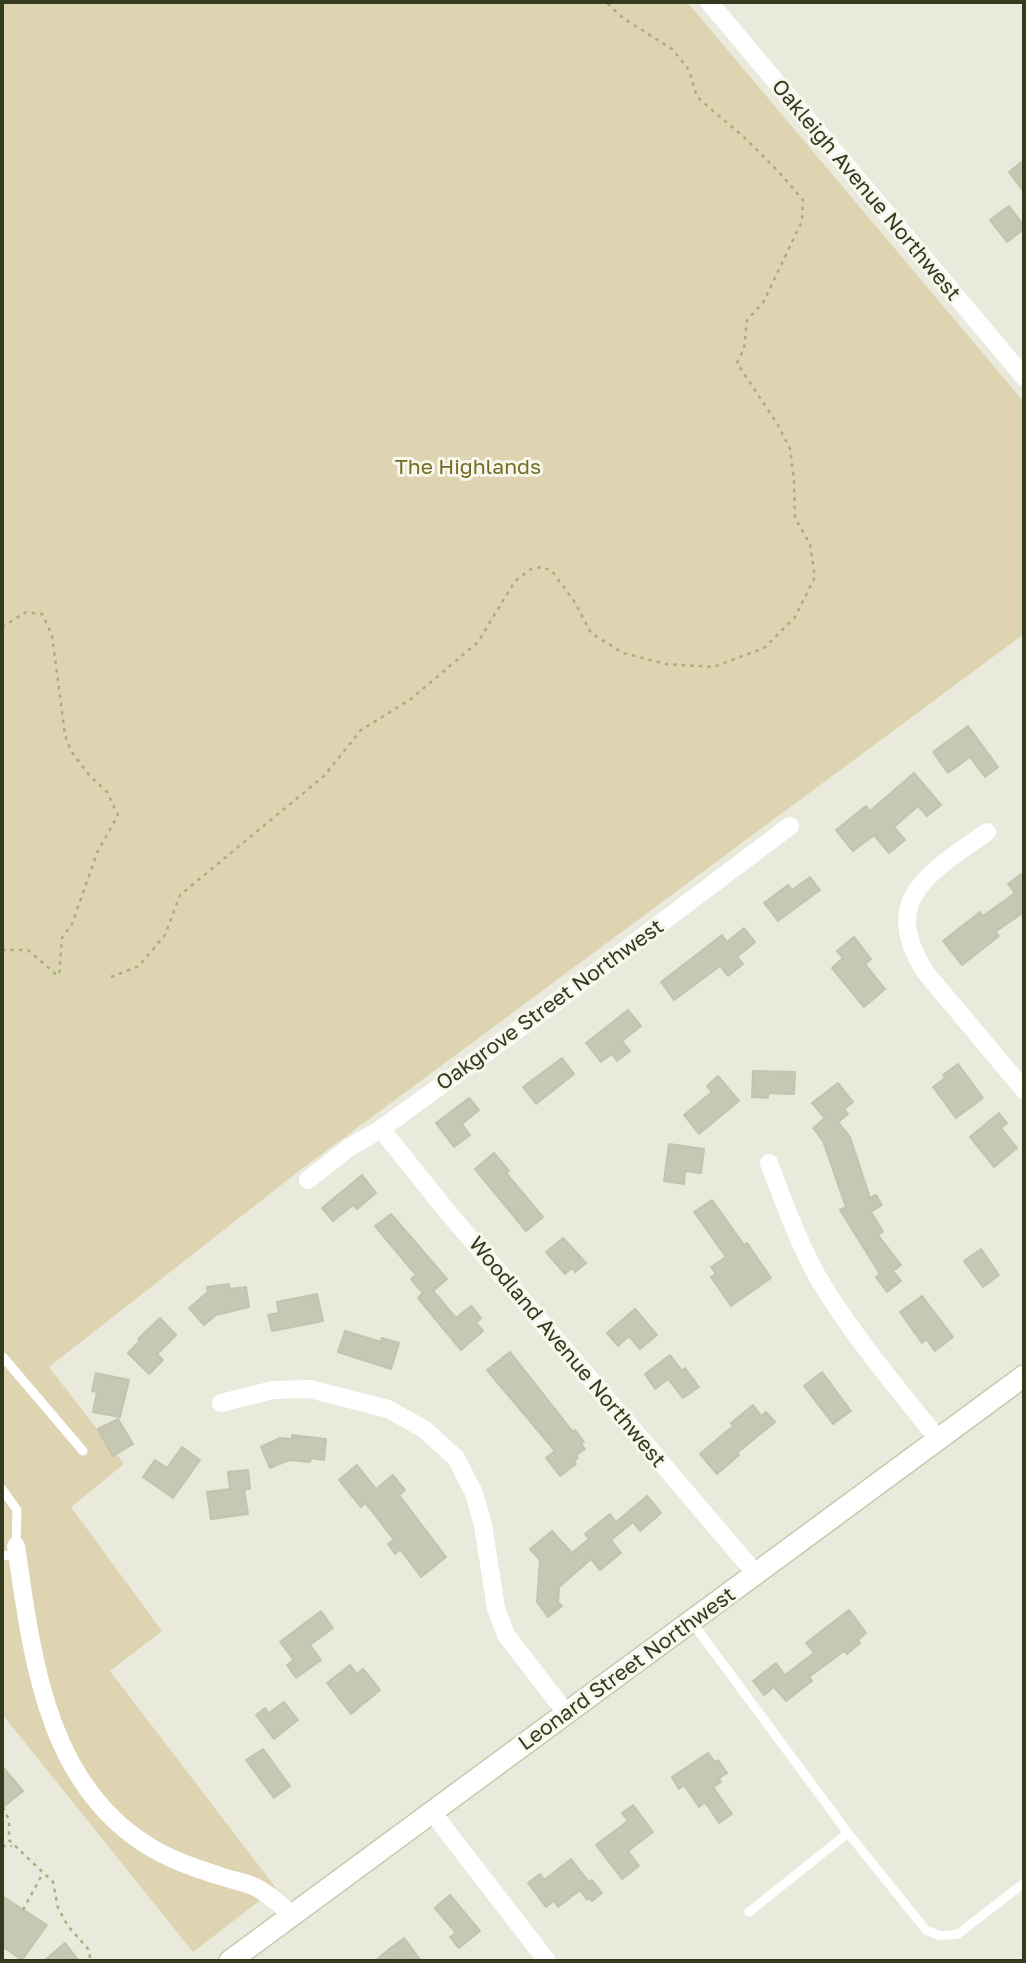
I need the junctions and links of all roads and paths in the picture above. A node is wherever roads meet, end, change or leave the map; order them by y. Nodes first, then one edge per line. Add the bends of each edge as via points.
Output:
1 (606, 2) edge
2 (709, 2) edge
3 (1024, 377) edge
4 (2, 627) edge
5 (790, 826) dead end
6 (987, 832) dead end
7 (2, 950) edge
8 (111, 977) dead end
9 (1024, 1090) edge
10 (381, 1129) junction
11 (769, 1163) dead end
12 (308, 1180) dead end
13 (3, 1357) edge
14 (1024, 1376) edge
15 (221, 1403) dead end
16 (938, 1439) junction
17 (83, 1451) dead end
18 (2, 1489) edge
19 (12, 1552) edge
20 (756, 1574) junction
21 (691, 1621) junction
22 (567, 1714) junction
23 (3, 1807) edge
24 (432, 1812) junction
25 (848, 1833) junction
26 (2, 1846) edge
27 (13, 1846) junction
28 (43, 1873) junction
29 (1024, 1883) edge
30 (23, 1910) dead end
31 (749, 1912) dead end
32 (293, 1915) junction
33 (86, 1961) edge
34 (230, 1961) edge
35 (548, 1961) edge

1 - 8 path via 672,49 689,70 696,97 746,138 803,200 802,221 763,303 747,320 744,349 737,363 790,449 795,518 810,544 815,577 796,617 764,648 713,667 666,664 623,653 591,633 552,571 531,569 515,581 478,642 411,699 361,730 324,776 180,895 165,935 139,966
2 - 3 street, Oakleigh Avenue Northwest
4 - 7 path via 26,612 42,614 52,635 71,751 107,792 118,815 62,938 59,977 28,950
5 - 10 street, Oakgrove Street Northwest
6 - 9 street via 932,872 915,891 905,922 912,951 926,972
10 - 12 street, Oakgrove Street Northwest
10 - 20 street, Woodland Avenue Northwest
11 - 16 street via 792,1224 832,1300
13 - 17 lane
14 - 16 main road, Leonard Street Northwest
15 - 22 street via 273,1390 310,1389 388,1409 424,1429 456,1458 474,1493 496,1608 506,1635
16 - 20 main road, Leonard Street Northwest
18 - 19 lane via 18,1510
19 - 32 street via 46,1706 60,1743 88,1788 115,1822 150,1847 190,1867 258,1888
20 - 21 main road, Leonard Street Northwest
21 - 22 main road, Leonard Street Northwest
21 - 25 lane
22 - 24 main road, Leonard Street Northwest
23 - 27 path
24 - 32 main road, Leonard Street Northwest
24 - 35 street
25 - 29 lane via 926,1930 940,1937 958,1934
25 - 31 lane
26 - 27 path
27 - 28 path
28 - 30 path
28 - 33 path via 53,1882 58,1908 68,1926 89,1950
32 - 34 main road, Leonard Street Northwest

